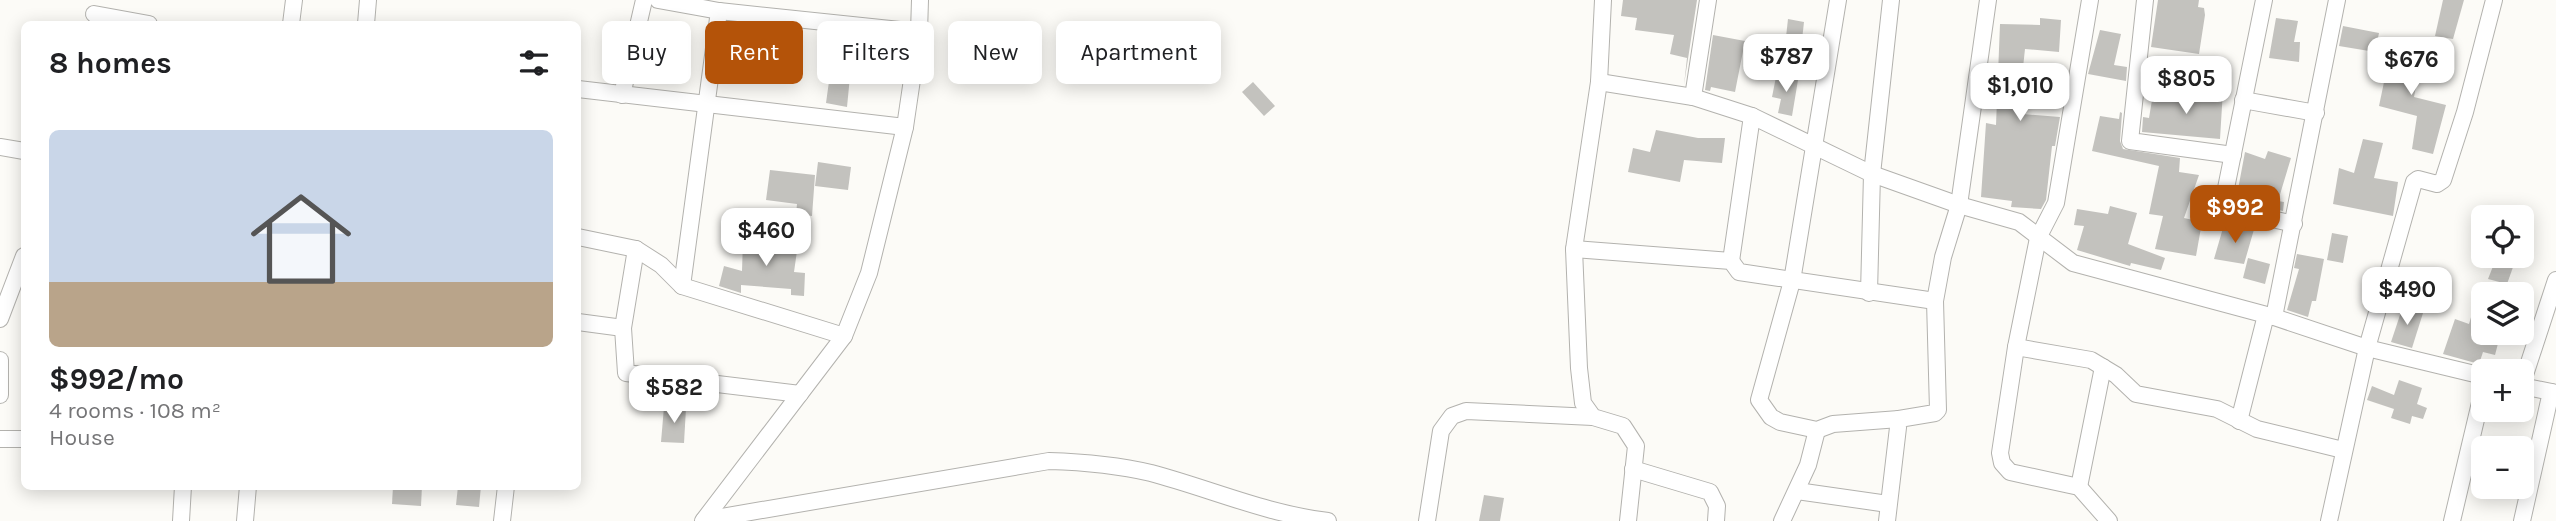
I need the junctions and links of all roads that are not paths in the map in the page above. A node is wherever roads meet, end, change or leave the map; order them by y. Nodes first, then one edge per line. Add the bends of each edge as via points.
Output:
1 (294, 0) edge
2 (368, 0) edge
3 (644, 0) edge
4 (658, 0) edge
5 (920, 0) edge
6 (1603, 0) edge
7 (1708, 0) edge
8 (1838, 0) edge
9 (1891, 0) edge
10 (1988, 0) edge
11 (2090, 0) edge
12 (2145, 0) edge
13 (2264, 0) edge
14 (2337, 0) edge
15 (2494, 0) edge
16 (719, 11) junction
17 (94, 13) edge
18 (134, 21) edge
19 (292, 21) edge
20 (366, 21) edge
21 (817, 21) edge
22 (919, 21) edge
23 (1599, 82) junction
24 (911, 84) edge
25 (581, 89) edge
26 (622, 95) junction
27 (1693, 97) junction
28 (2243, 100) junction
29 (708, 102) junction
30 (2316, 113) junction
31 (1752, 117) junction
32 (905, 127) junction
33 (1816, 146) junction
34 (0, 147) edge
35 (21, 150) edge
36 (2233, 155) junction
37 (1872, 174) junction
38 (1959, 205) junction
39 (2294, 224) junction
40 (581, 238) edge
41 (2038, 238) junction
42 (636, 249) junction
43 (1574, 249) junction
44 (1731, 261) junction
45 (21, 264) edge
46 (2556, 280) edge
47 (1792, 281) junction
48 (682, 286) junction
49 (1869, 293) junction
50 (1935, 301) junction
51 (2270, 316) junction
52 (0, 319) edge
53 (581, 322) edge
54 (623, 328) junction
55 (845, 336) junction
56 (2016, 347) junction
57 (2367, 348) junction
58 (2530, 359) edge
59 (0, 360) edge
60 (2103, 367) junction
61 (2471, 373) edge
62 (2534, 388) edge
63 (2553, 392) edge
64 (800, 394) junction
65 (0, 395) edge
66 (1593, 417) junction
67 (1899, 419) junction
68 (2239, 421) junction
69 (2475, 422) edge
70 (1817, 430) junction
71 (0, 439) edge
72 (21, 439) edge
73 (2343, 450) junction
74 (1633, 469) junction
75 (2079, 487) junction
76 (183, 490) edge
77 (248, 490) edge
78 (506, 490) edge
79 (1797, 491) junction
80 (1888, 504) junction
81 (704, 520) edge
82 (181, 521) edge
83 (245, 521) edge
84 (502, 521) edge
85 (1328, 521) edge
86 (1427, 521) edge
87 (1628, 521) edge
88 (1716, 521) edge
89 (1782, 521) edge
90 (1887, 521) edge
91 (2109, 521) edge
92 (2329, 521) edge
93 (2452, 521) edge
94 (2522, 521) edge

1 - 19 street
2 - 20 street
3 - 26 street
4 - 16 street
5 - 22 street
6 - 23 street
7 - 27 street
8 - 33 street
9 - 37 street
10 - 38 street
11 - 41 street via 2056,203
12 - 36 street via 2130,141
13 - 28 street
14 - 30 street
15 - 57 street via 2442,180 2437,184 2414,182
16 - 21 street
16 - 29 street
17 - 18 street
23 - 27 street
23 - 43 street
24 - 32 street
25 - 26 street
26 - 29 street
27 - 31 street
28 - 30 street
28 - 36 street
29 - 32 street
29 - 48 street
30 - 39 street
31 - 33 street
31 - 44 street
32 - 55 street via 869,273
33 - 37 street
33 - 47 street
34 - 35 street
36 - 39 street via 2223,193 2228,209
37 - 38 street
37 - 49 street
38 - 41 street via 2019,222
38 - 50 street
39 - 51 street
40 - 42 street
41 - 51 street via 2073,263
41 - 56 street
42 - 48 street
42 - 54 street
43 - 44 street
43 - 66 street via 1579,368 1583,403
44 - 47 street via 1739,272
45 - 52 street
46 - 58 street
47 - 49 street
47 - 70 street via 1759,400 1780,422
48 - 55 street
49 - 50 street
50 - 67 street via 1938,410
51 - 57 street
51 - 68 street
53 - 54 street
54 - 64 street via 624,370 628,374
55 - 64 street
56 - 60 street via 2091,360
56 - 75 street via 2002,463 2010,472
57 - 61 street
57 - 73 street
59 - 65 street
60 - 68 street via 2136,394 2217,409
60 - 75 street
62 - 63 street
63 - 94 street
64 - 81 street
66 - 74 street via 1623,426 1631,434 1636,446
66 - 86 street via 1466,411 1452,416 1441,430
67 - 70 street via 1833,424
67 - 80 street
68 - 73 street
69 - 93 street
70 - 79 street
71 - 72 street
73 - 92 street
74 - 87 street
74 - 88 street via 1710,492 1716,497
75 - 91 street
76 - 82 street
77 - 83 street
78 - 84 street
79 - 80 street
79 - 89 street
80 - 90 street
81 - 85 street via 1049,461 1096,463 1150,473 1289,516

